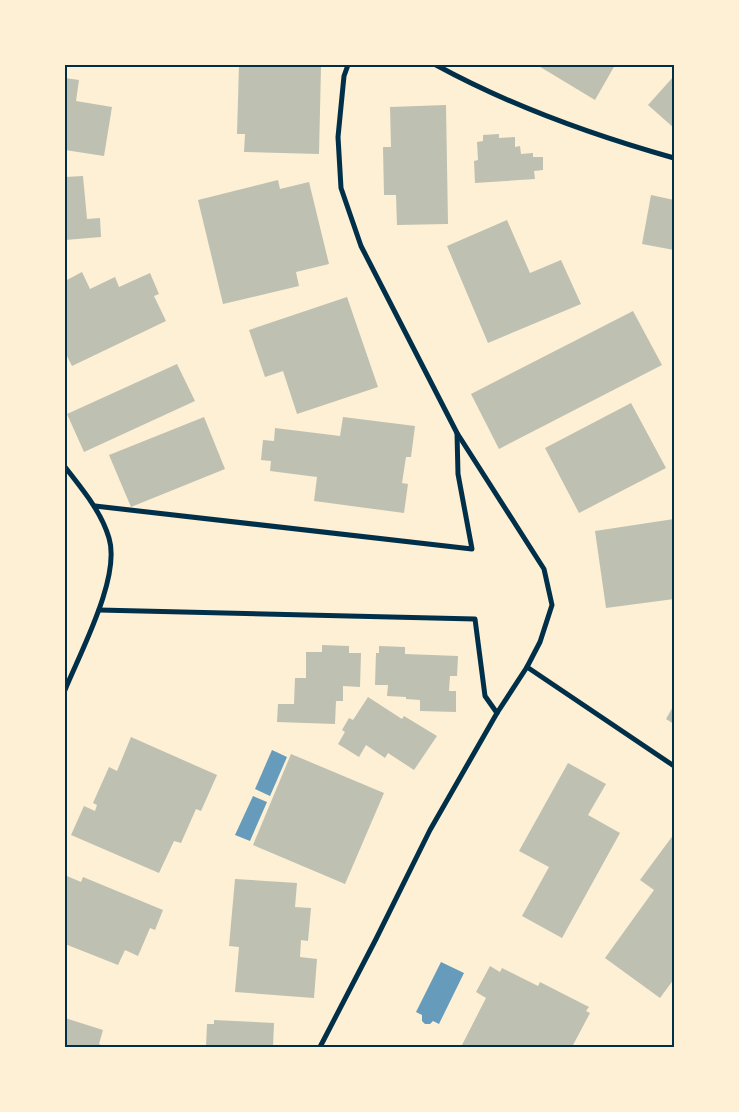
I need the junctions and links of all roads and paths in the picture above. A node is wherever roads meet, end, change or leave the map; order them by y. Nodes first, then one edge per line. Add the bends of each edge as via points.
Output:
1 (348, 65) edge
2 (436, 65) edge
3 (674, 158) edge
4 (457, 433) junction
5 (65, 467) edge
6 (95, 506) junction
7 (99, 610) junction
8 (527, 667) junction
9 (65, 690) edge
10 (496, 713) junction
11 (674, 766) edge
12 (320, 1047) edge

1 - 4 street via 338,137 341,188 361,246
2 - 3 street via 551,119
4 - 6 street via 458,474 472,549
4 - 8 street via 544,569 552,605 540,642
5 - 6 street
6 - 7 street via 110,539 111,567
7 - 9 street
7 - 10 street via 475,619 485,696
8 - 10 street
8 - 11 street
10 - 12 street via 430,830

